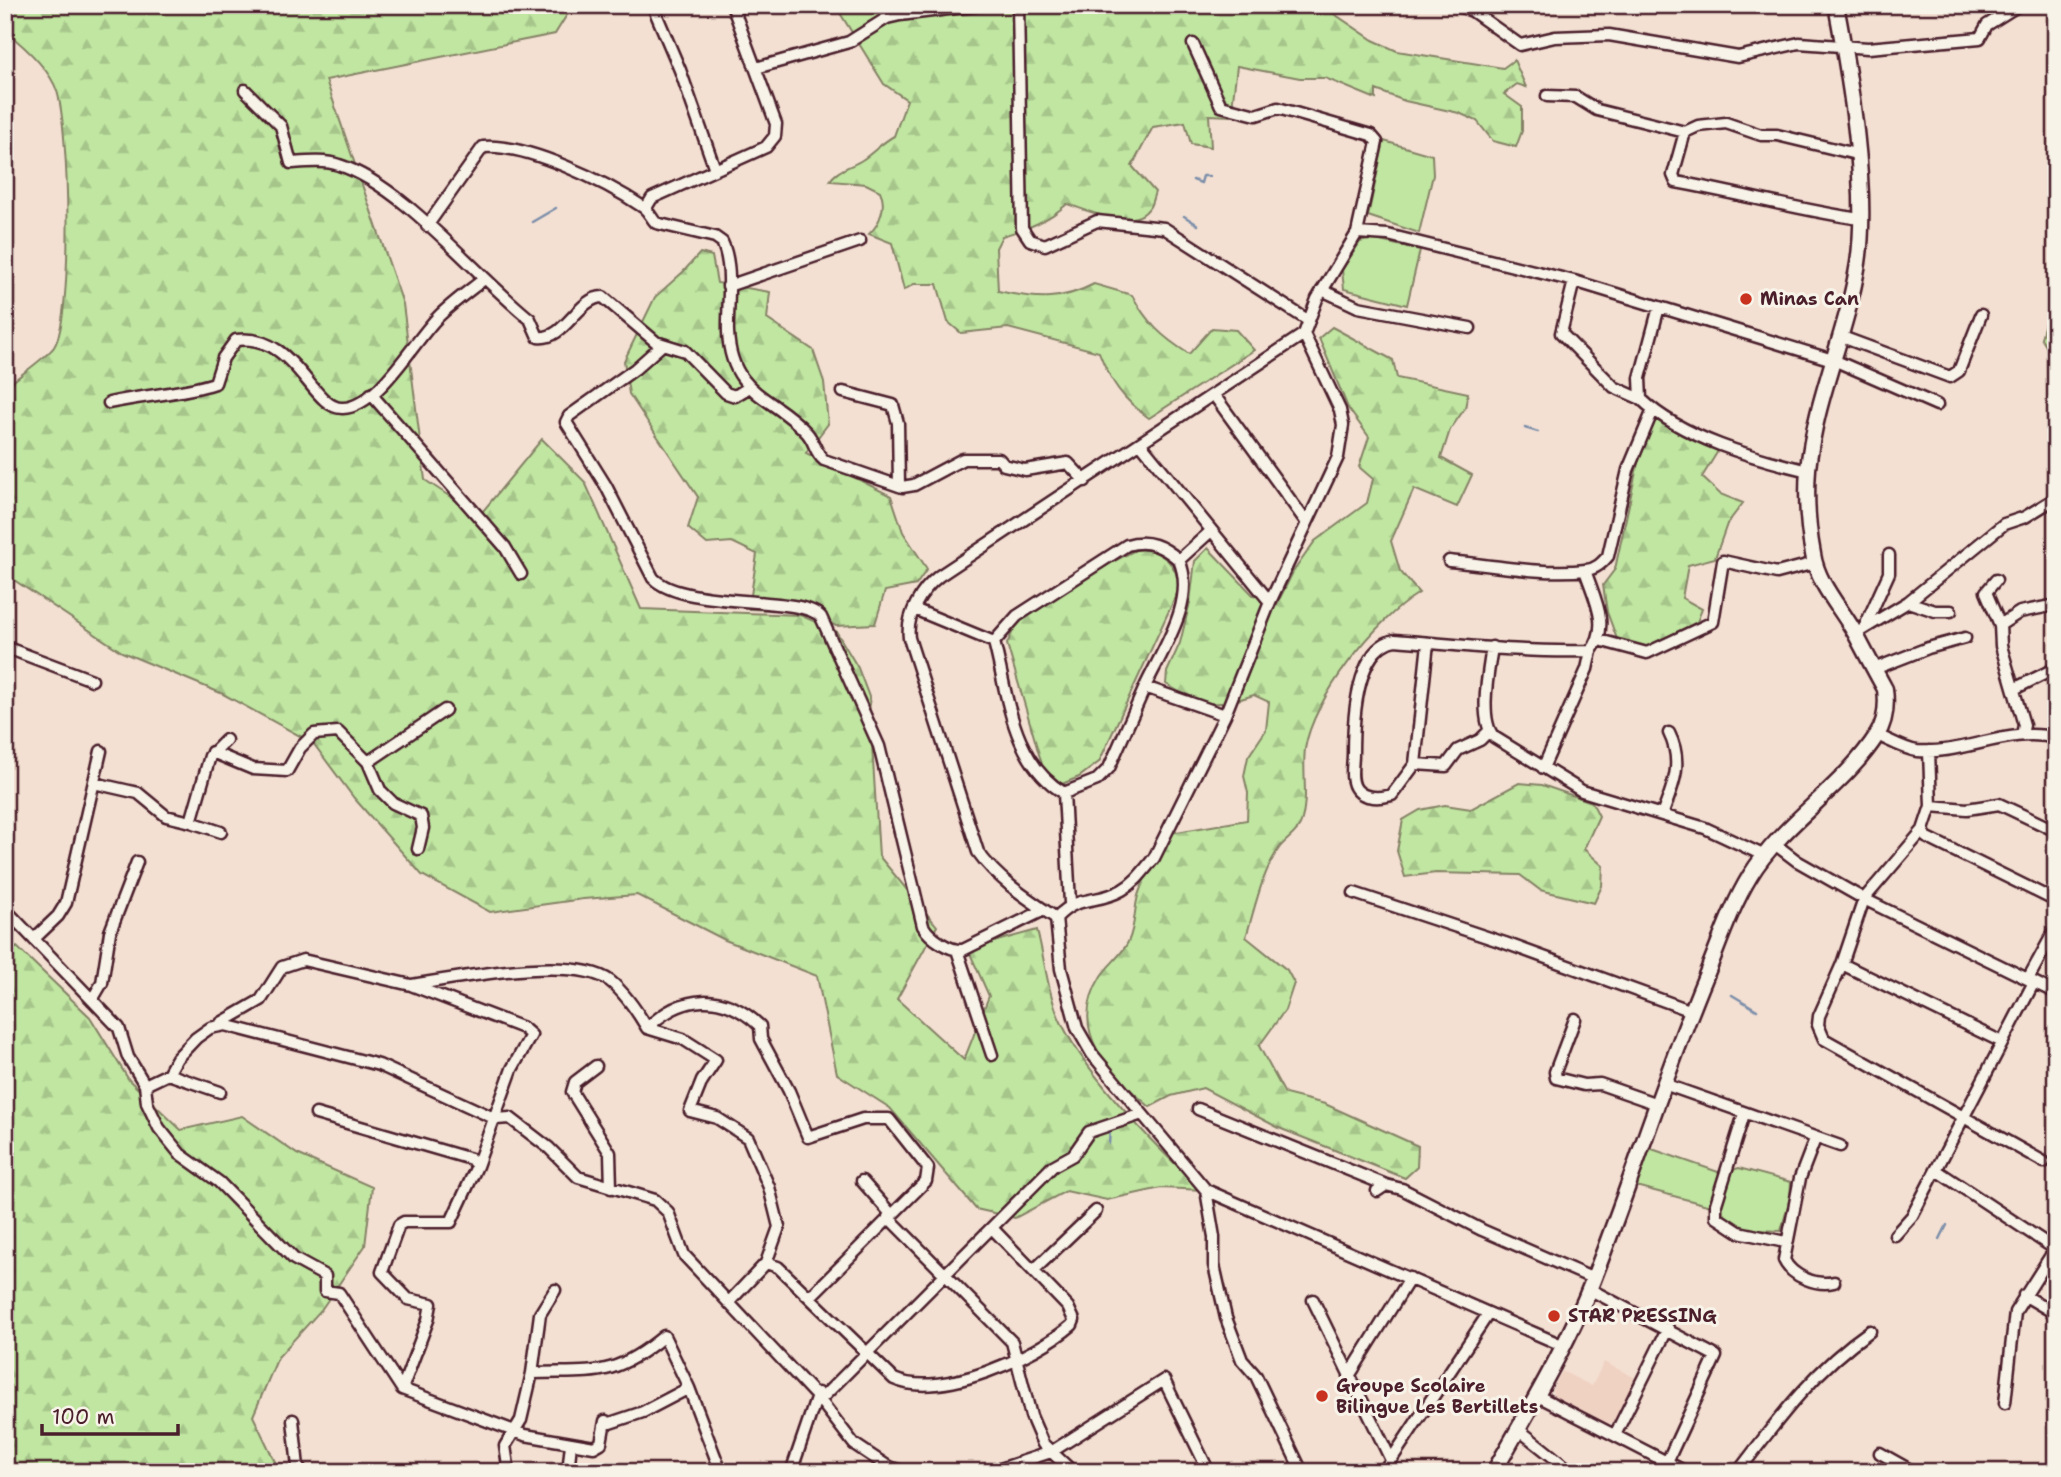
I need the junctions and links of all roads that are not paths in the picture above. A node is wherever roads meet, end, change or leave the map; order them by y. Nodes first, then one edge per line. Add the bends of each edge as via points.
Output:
1 (732, 5) edge
2 (982, 5) edge
3 (1018, 5) edge
4 (1456, 5) edge
5 (1836, 5) edge
6 (2019, 5) edge
7 (653, 9) dead end
8 (1193, 44) dead end
9 (1844, 46) junction
10 (756, 68) junction
11 (245, 90) dead end
12 (1547, 96) dead end
13 (1685, 132) junction
14 (1856, 154) junction
15 (715, 169) junction
16 (646, 208) junction
17 (1860, 219) junction
18 (427, 226) junction
19 (1357, 233) junction
20 (860, 241) dead end
21 (484, 279) junction
22 (1574, 282) junction
23 (728, 286) junction
24 (1322, 290) junction
25 (1659, 307) junction
26 (1981, 315) dead end
27 (1309, 321) junction
28 (1470, 328) dead end
29 (1304, 334) junction
30 (1842, 337) junction
31 (662, 345) junction
32 (1836, 361) junction
33 (748, 388) junction
34 (843, 392) dead end
35 (371, 394) junction
36 (1214, 395) junction
37 (1641, 399) junction
38 (109, 403) dead end
39 (1937, 405) dead end
40 (1653, 410) junction
41 (1141, 444) junction
42 (1808, 471) junction
43 (1085, 481) junction
44 (899, 486) junction
45 (2056, 498) edge
46 (1307, 523) junction
47 (1211, 531) junction
48 (1889, 555) dead end
49 (1178, 560) junction
50 (1449, 561) dead end
51 (1815, 563) junction
52 (1585, 570) junction
53 (521, 574) dead end
54 (1996, 580) dead end
55 (1270, 602) junction
56 (1909, 602) junction
57 (2056, 605) edge
58 (914, 609) junction
59 (1951, 611) dead end
60 (2000, 625) junction
61 (1860, 630) junction
62 (1965, 638) dead end
63 (1599, 640) junction
64 (995, 642) junction
65 (1428, 643) junction
66 (5, 647) edge
67 (1492, 647) junction
68 (1591, 651) junction
69 (2056, 668) edge
70 (1874, 669) junction
71 (92, 680) dead end
72 (1145, 687) junction
73 (2014, 689) junction
74 (445, 710) dead end
75 (1225, 715) junction
76 (1489, 732) junction
77 (1669, 733) dead end
78 (1877, 735) junction
79 (2022, 735) junction
80 (2056, 738) edge
81 (226, 740) dead end
82 (101, 751) dead end
83 (1929, 751) junction
84 (212, 752) junction
85 (368, 762) junction
86 (1415, 764) junction
87 (1543, 768) junction
88 (94, 783) junction
89 (1064, 793) junction
90 (1931, 806) junction
91 (1662, 815) junction
92 (191, 822) junction
93 (1923, 830) junction
94 (2056, 831) edge
95 (221, 832) dead end
96 (1776, 845) junction
97 (418, 849) dead end
98 (1765, 856) junction
99 (137, 862) dead end
100 (1354, 893) dead end
101 (1864, 899) junction
102 (2056, 901) edge
103 (1070, 904) junction
104 (5, 909) edge
105 (1044, 910) junction
106 (1056, 918) junction
107 (2056, 928) edge
108 (35, 938) junction
109 (957, 950) junction
110 (1842, 964) junction
111 (2031, 980) junction
112 (411, 985) junction
113 (2056, 993) edge
114 (93, 1000) junction
115 (1692, 1011) junction
116 (1575, 1019) dead end
117 (217, 1025) junction
118 (647, 1028) junction
119 (2002, 1042) junction
120 (992, 1055) dead end
121 (596, 1066) dead end
122 (168, 1074) junction
123 (1664, 1084) junction
124 (145, 1085) junction
125 (220, 1092) dead end
126 (1657, 1104) junction
127 (1198, 1108) dead end
128 (316, 1114) dead end
129 (1142, 1114) junction
130 (1744, 1114) junction
131 (1963, 1117) junction
132 (496, 1119) junction
133 (1815, 1139) junction
134 (1840, 1146) dead end
135 (2044, 1162) dead end
136 (477, 1166) junction
137 (1936, 1170) junction
138 (862, 1181) dead end
139 (611, 1188) junction
140 (1206, 1190) junction
141 (1096, 1211) dead end
142 (890, 1216) junction
143 (992, 1228) junction
144 (1895, 1235) dead end
145 (1785, 1242) junction
146 (2055, 1249) edge
147 (766, 1263) junction
148 (1034, 1270) junction
149 (944, 1277) junction
150 (1410, 1278) junction
151 (1834, 1282) dead end
152 (1592, 1284) junction
153 (555, 1290) dead end
154 (2024, 1295) junction
155 (810, 1297) junction
156 (1313, 1300) dead end
157 (729, 1301) junction
158 (1488, 1314) junction
159 (2056, 1314) edge
160 (1668, 1328) junction
161 (1870, 1331) dead end
162 (1564, 1346) junction
163 (865, 1353) junction
164 (1019, 1361) junction
165 (532, 1373) junction
166 (1349, 1376) junction
167 (689, 1388) junction
168 (402, 1389) junction
169 (819, 1395) junction
170 (1536, 1395) junction
171 (2005, 1403) dead end
172 (293, 1419) dead end
173 (1518, 1429) junction
174 (514, 1431) junction
175 (1615, 1435) junction
176 (571, 1444) junction
177 (1051, 1452) junction
178 (1880, 1453) dead end
179 (1391, 1460) junction
180 (1667, 1462) junction
181 (720, 1471) edge
182 (303, 1472) edge
183 (509, 1472) edge
184 (568, 1472) edge
185 (791, 1472) edge
186 (904, 1472) edge
187 (991, 1472) edge
188 (1073, 1472) edge
189 (1209, 1472) edge
190 (1302, 1472) edge
191 (1383, 1472) edge
192 (1494, 1472) edge
193 (1572, 1472) edge
194 (1686, 1472) edge
195 (1738, 1472) edge
196 (1914, 1472) edge

1 - 10 street
2 - 10 street via 887,18 849,42
3 - 27 street via 1023,228 1030,240 1045,245 1097,221 1164,228
4 - 9 street via 1472,10 1524,46 1555,37 1609,35 1738,57 1799,43
5 - 9 main road
6 - 9 street via 1987,25 1980,38
7 - 15 street
8 - 19 street via 1221,106 1256,115 1278,108 1375,136
9 - 14 main road
10 - 15 street via 776,124 775,136 766,147
11 - 18 street via 281,126 291,163 338,164 370,180
12 - 13 street via 1576,97 1597,110
13 - 14 street via 1726,123 1761,135
13 - 17 street via 1673,175 1676,182 1800,211
14 - 17 main road
15 - 16 street via 652,198
16 - 18 street via 522,150 483,146
16 - 23 street via 656,223 719,239 724,245
17 - 30 main road via 1859,259
18 - 21 street
19 - 22 street via 1388,235
19 - 24 street
20 - 23 street
21 - 31 street via 530,319 538,337 551,336 594,299 603,297
21 - 35 street via 438,317
22 - 25 street
22 - 37 street via 1562,333 1614,387
23 - 33 street via 730,349
24 - 27 street
24 - 28 street via 1358,307
25 - 32 street
25 - 37 street via 1640,378
26 - 30 street via 1959,371 1950,377
27 - 29 street
29 - 36 street
29 - 46 street via 1343,425 1338,457
30 - 32 main road
31 - 33 street via 685,351 730,395
31 - 109 street via 569,416 567,425 606,486 657,583 723,601 807,607 821,617 879,746 923,926 931,936
32 - 39 street
32 - 42 main road
33 - 44 street via 808,434 824,460
34 - 44 street via 893,405 898,423
35 - 38 street via 361,404 341,409 325,401 276,347 253,338 236,340 223,358 215,383
35 - 53 street via 505,547
36 - 41 street
36 - 46 street
37 - 40 street
40 - 42 street via 1735,453
40 - 52 street via 1628,470 1608,556 1602,564
41 - 43 street
41 - 47 street
42 - 51 main road
43 - 44 street via 1068,464 1026,470 1004,465 999,459 963,459 914,485
43 - 58 street via 928,584
45 - 56 street via 2004,524
46 - 55 street
47 - 49 street
47 - 55 street
48 - 61 street via 1889,573
49 - 64 street via 1155,545 1140,541 1127,545 1017,616
49 - 72 street via 1184,571 1182,604
50 - 52 street
51 - 61 main road
51 - 63 street via 1777,573 1723,561 1713,622 1647,653
52 - 63 street via 1602,626
54 - 60 street via 1986,592
55 - 75 street
56 - 59 street
56 - 61 street
57 - 60 street via 2020,612
58 - 64 street
58 - 105 street via 909,638 978,852 987,865
60 - 73 street via 2001,646
61 - 70 main road
62 - 70 street
63 - 68 street
64 - 89 street via 1023,751 1049,784
65 - 67 street
65 - 86 street
65 - 86 street via 1395,640 1381,645 1364,674 1354,711 1352,779 1359,792 1392,795
66 - 71 street
67 - 68 street
67 - 76 street via 1486,695
68 - 87 street
69 - 73 street
70 - 78 main road via 1887,704
72 - 75 street
72 - 89 street via 1109,768 1097,780
73 - 79 street via 2024,725
74 - 85 street
75 - 103 street via 1154,858 1138,878 1120,891
76 - 86 street via 1458,750 1446,766
76 - 87 street
77 - 91 street via 1677,752 1677,773
78 - 83 street via 1914,751
78 - 96 main road
79 - 80 street
79 - 83 street
81 - 84 street
82 - 88 street
83 - 90 street
84 - 85 street via 253,769 287,771 314,734 338,732
84 - 92 street
85 - 97 street via 380,790 393,803 421,816
87 - 91 street via 1582,791
88 - 92 street via 138,793 166,816
88 - 108 street via 66,904
89 - 103 street
90 - 93 street
90 - 94 street via 1966,809 1998,804
91 - 98 street via 1721,834
92 - 95 street
93 - 101 street
93 - 102 street via 1926,837
96 - 98 main road
96 - 101 street
98 - 115 main road via 1739,895
99 - 114 street via 110,932 102,983
100 - 115 street
101 - 110 street
101 - 111 street
103 - 106 street
104 - 108 street
105 - 106 street
105 - 109 street
106 - 129 street via 1063,979 1077,1028 1092,1055
107 - 111 street
108 - 114 street
109 - 120 street
110 - 119 street
110 - 131 street via 1819,1016 1825,1039
111 - 113 street
111 - 119 street
112 - 117 street via 297,960 279,971 254,1007
112 - 118 street via 577,967 608,980
112 - 132 street via 531,1035 512,1069
114 - 124 street via 119,1028 128,1057
115 - 123 main road
116 - 126 street via 1556,1078 1600,1084
117 - 122 street via 196,1038
117 - 132 street via 379,1065
118 - 142 street via 666,1010 706,1000 747,1014 760,1026 761,1039 808,1137 863,1119 889,1119 929,1172 926,1181
118 - 147 street via 683,1039 716,1060 691,1111 717,1118 750,1141 779,1227
119 - 131 street
121 - 139 street via 575,1082 572,1092 610,1153
122 - 124 street
122 - 125 street
123 - 126 main road
123 - 130 street
124 - 168 street via 147,1103 159,1128 180,1154 219,1182 294,1258 325,1276 325,1291 340,1293
126 - 152 main road
127 - 152 street via 1381,1188 1402,1189
128 - 136 street via 471,1159
129 - 140 street
129 - 143 street via 1089,1132 1073,1155 1053,1166
130 - 133 street
130 - 145 street via 1716,1217 1740,1232
131 - 135 street
131 - 137 street
132 - 136 street
132 - 139 street via 510,1118 578,1177
133 - 134 street
133 - 145 street
136 - 168 street via 450,1222 399,1225 382,1272 408,1299 431,1304
137 - 144 street via 1912,1216
137 - 146 street
138 - 142 street
139 - 157 street via 665,1207 684,1255
140 - 150 street
140 - 190 street via 1214,1265 1226,1318 1242,1360 1256,1376
141 - 148 street
142 - 149 street
142 - 155 street
143 - 148 street
143 - 149 street
145 - 151 street via 1784,1260 1791,1269 1818,1284
146 - 154 street
147 - 155 street via 778,1267
147 - 157 street
148 - 164 street via 1068,1307 1073,1320 1058,1337
149 - 163 street
149 - 164 street via 1008,1337
150 - 158 street
150 - 166 street
152 - 160 street
152 - 162 main road
153 - 165 street via 540,1314
154 - 159 street
154 - 171 street via 2011,1326
155 - 163 street
156 - 166 street
157 - 169 street
158 - 162 street
158 - 179 street
160 - 175 street
160 - 180 street via 1716,1356
161 - 195 street via 1823,1367 1791,1401
162 - 170 main road
163 - 164 street via 894,1379 919,1386
163 - 169 street
164 - 177 street via 1031,1416
165 - 167 street via 592,1374 613,1369 664,1336
165 - 174 street
166 - 179 street
167 - 176 street via 643,1412 605,1421 599,1446
167 - 181 street
168 - 174 street
169 - 185 street
169 - 186 street via 859,1449
170 - 173 main road
170 - 175 street
172 - 182 street via 298,1467
173 - 192 main road
173 - 193 street
174 - 176 street
174 - 183 street via 505,1446
175 - 180 street
176 - 184 street
177 - 187 street
177 - 188 street
177 - 189 street via 1164,1380
178 - 196 street
179 - 191 street
180 - 194 street

